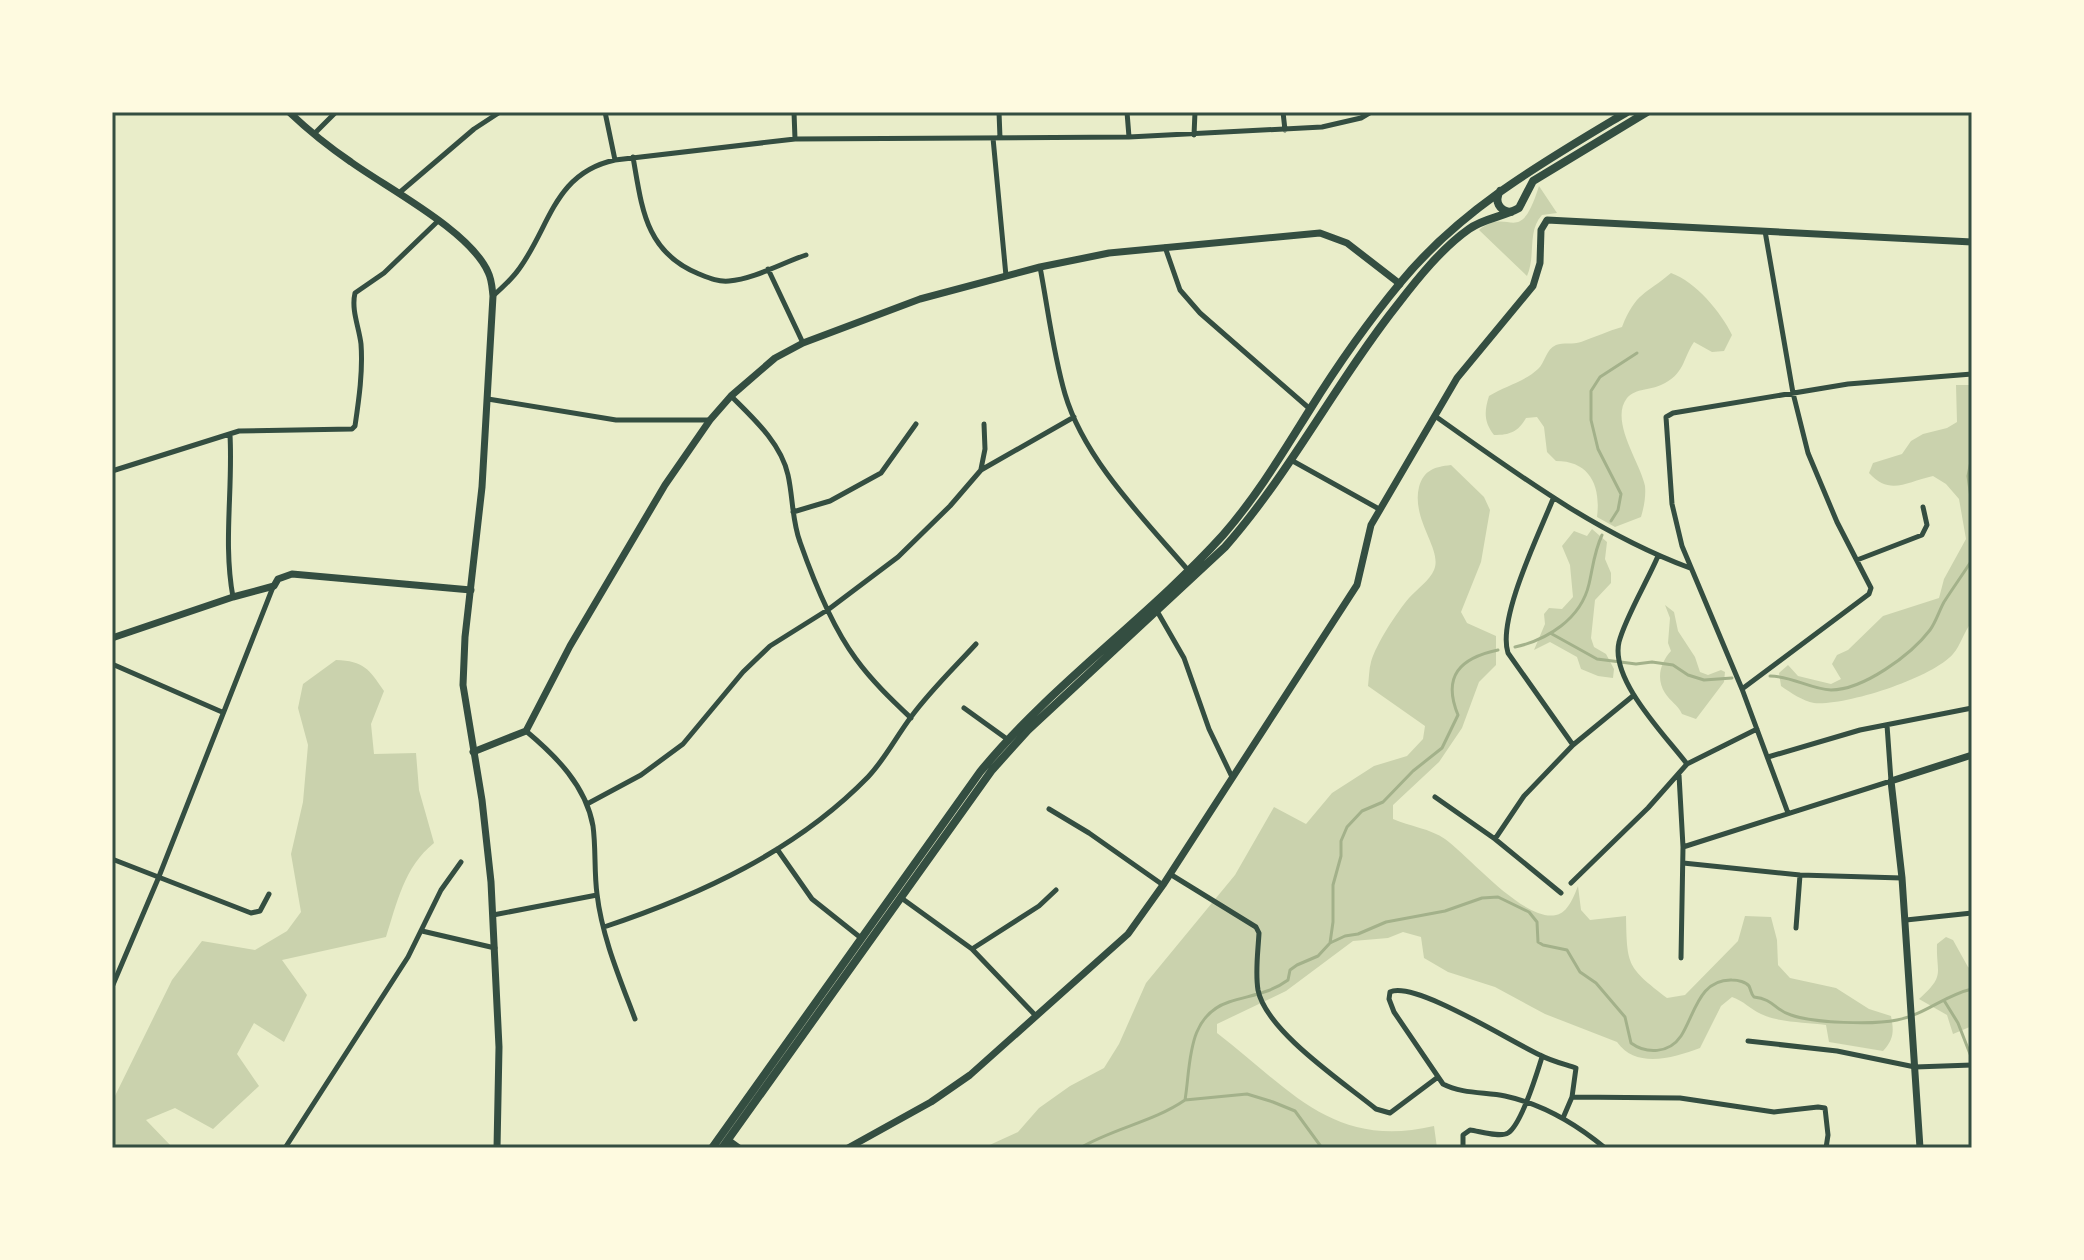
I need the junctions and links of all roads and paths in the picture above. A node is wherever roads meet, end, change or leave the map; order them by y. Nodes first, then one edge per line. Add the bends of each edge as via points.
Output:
1 (289, 112) edge
2 (336, 112) edge
3 (500, 112) edge
4 (605, 112) edge
5 (794, 112) edge
6 (999, 112) edge
7 (1127, 112) edge
8 (1195, 112) edge
9 (1283, 112) edge
10 (1371, 112) edge
11 (1627, 112) edge
12 (1647, 112) edge
13 (1360, 115) edge
14 (1285, 130) junction
15 (313, 134) junction
16 (1194, 135) junction
17 (1129, 137) junction
18 (996, 138) junction
19 (795, 139) junction
20 (633, 157) junction
21 (615, 160) junction
22 (1502, 189) junction
23 (399, 193) junction
24 (1523, 201) junction
25 (1512, 212) junction
26 (438, 221) junction
27 (1765, 230) junction
28 (1972, 242) edge
29 (1165, 247) junction
30 (806, 255) dead end
31 (1040, 267) junction
32 (768, 269) junction
33 (1006, 276) junction
34 (1400, 284) junction
35 (493, 296) junction
36 (803, 343) junction
37 (1972, 374) edge
38 (1793, 393) junction
39 (731, 396) junction
40 (488, 399) junction
41 (1310, 409) junction
42 (1434, 415) junction
43 (1074, 417) junction
44 (710, 420) junction
45 (916, 424) dead end
46 (984, 424) dead end
47 (230, 435) junction
48 (1291, 460) junction
49 (981, 470) junction
50 (112, 471) edge
51 (1553, 499) junction
52 (1923, 507) dead end
53 (1379, 509) junction
54 (793, 512) junction
55 (1658, 556) junction
56 (1857, 560) junction
57 (1187, 569) junction
58 (1690, 569) junction
59 (274, 586) junction
60 (471, 590) junction
61 (233, 597) junction
62 (829, 609) junction
63 (1157, 611) junction
64 (112, 638) edge
65 (976, 644) dead end
66 (112, 664) edge
67 (1742, 689) junction
68 (1634, 695) junction
69 (964, 708) dead end
70 (1972, 708) edge
71 (222, 712) junction
72 (911, 718) junction
73 (1887, 725) junction
74 (1757, 729) junction
75 (526, 731) junction
76 (1007, 739) junction
77 (1573, 745) junction
78 (473, 752) junction
79 (1972, 755) edge
80 (1768, 757) junction
81 (1687, 764) junction
82 (1679, 774) junction
83 (1233, 779) junction
84 (1891, 781) junction
85 (1435, 797) dead end
86 (587, 804) junction
87 (1049, 809) dead end
88 (1788, 813) junction
89 (1495, 839) junction
90 (1683, 847) junction
91 (777, 849) junction
92 (112, 859) edge
93 (461, 862) dead end
94 (1683, 863) junction
95 (1170, 874) junction
96 (1800, 875) junction
97 (1902, 878) junction
98 (158, 879) junction
99 (1571, 883) dead end
100 (1163, 885) junction
101 (1056, 890) dead end
102 (1561, 893) dead end
103 (269, 894) dead end
104 (597, 895) junction
105 (899, 897) junction
106 (1972, 913) edge
107 (493, 915) junction
108 (1906, 920) junction
109 (604, 927) junction
110 (1796, 928) dead end
111 (422, 931) junction
112 (861, 939) junction
113 (495, 948) junction
114 (972, 949) junction
115 (1681, 958) dead end
116 (112, 987) edge
117 (1037, 1017) junction
118 (635, 1019) dead end
119 (1748, 1041) dead end
120 (1542, 1057) junction
121 (1970, 1065) edge
122 (1915, 1067) junction
123 (1438, 1077) junction
124 (1572, 1097) junction
125 (1527, 1102) junction
126 (1563, 1118) junction
127 (728, 1140) junction
128 (285, 1148) edge
129 (497, 1148) edge
130 (712, 1148) edge
131 (722, 1148) edge
132 (739, 1148) edge
133 (848, 1148) edge
134 (1463, 1148) edge
135 (1605, 1148) edge
136 (1826, 1148) edge
137 (1920, 1148) edge

1 - 15 street
2 - 15 street
3 - 23 street
4 - 21 street
5 - 19 street
6 - 18 street
7 - 17 street
8 - 16 street
9 - 14 street
10 - 13 street
11 - 22 main road
12 - 24 main road via 1533,181
13 - 14 street via 1322,127
14 - 16 street
15 - 23 street
16 - 17 street
17 - 18 street
18 - 19 street
18 - 33 street
19 - 20 street
20 - 21 street
20 - 32 street via 646,220 666,255 714,280 733,281
21 - 35 street via 581,174 567,189 520,268
22 - 24 main road via 1515,188
22 - 25 main road via 1498,205
22 - 34 main road via 1448,232
23 - 26 street
24 - 25 main road
25 - 48 main road via 1466,231 1411,287
26 - 35 street via 481,260
26 - 47 street via 355,293 361,381 355,426 344,431 271,429
27 - 28 street
27 - 38 street
27 - 42 street via 1551,219 1541,230 1533,286 1457,378
29 - 31 street
29 - 34 street via 1320,233 1347,243
29 - 41 street via 1180,290 1200,313
30 - 32 street
31 - 33 street
31 - 43 street
32 - 36 street
33 - 36 street via 920,299
34 - 41 main road
35 - 40 street
36 - 39 street via 775,358
37 - 38 street
38 - 56 street via 1808,453
38 - 58 street via 1666,417 1672,504
39 - 44 street
39 - 54 street via 783,460
40 - 44 street via 616,420
40 - 60 street
41 - 57 main road via 1248,506
42 - 51 street
42 - 53 street
43 - 49 street
43 - 57 street via 1112,479
44 - 75 street via 570,646
45 - 54 street via 881,473 830,501
46 - 49 street
47 - 50 street
47 - 61 street via 227,532
48 - 53 street
48 - 63 main road via 1225,547
49 - 62 street via 909,546
51 - 55 street
51 - 77 street via 1512,606 1505,644
52 - 56 street via 1927,525 1922,535
53 - 83 street via 1357,585
54 - 62 street
55 - 58 street
55 - 68 street via 1619,641 1621,669
56 - 67 street via 1871,585 1869,594
57 - 76 main road
58 - 67 street
59 - 60 street via 283,576 300,573
59 - 61 street
59 - 71 street
60 - 78 street via 463,685
61 - 64 street
62 - 72 street via 865,672
62 - 86 street via 770,646 662,761
63 - 83 street via 1184,658
63 - 105 main road via 1011,747
65 - 72 street
66 - 71 street
67 - 74 street
68 - 77 street
68 - 81 street
69 - 76 street
70 - 73 street
71 - 98 street
72 - 91 street via 851,794
73 - 80 street
73 - 84 street
74 - 80 street
74 - 81 street
75 - 78 street
75 - 86 street via 568,772
76 - 112 main road
77 - 89 street via 1524,796
78 - 107 street
79 - 84 street
80 - 88 street
81 - 82 street
82 - 90 street
82 - 99 street
83 - 95 street
84 - 88 street
84 - 97 street
85 - 89 street
86 - 104 street
87 - 100 street
88 - 90 street
89 - 102 street
90 - 94 street
91 - 109 street via 686,898
91 - 112 street via 812,899
92 - 98 street
93 - 111 street
94 - 96 street
94 - 115 street
95 - 100 street
95 - 123 street via 1256,927 1258,990 1265,1012 1382,1113 1394,1111
96 - 97 street
96 - 110 street
97 - 108 street
98 - 103 street via 251,913 260,911
98 - 116 street
100 - 117 street via 1128,934
101 - 114 street
104 - 107 street
104 - 109 street
105 - 114 street
105 - 127 main road
106 - 108 street
107 - 113 street
108 - 122 street
109 - 118 street
111 - 113 street
111 - 128 street
112 - 130 main road
113 - 129 street
114 - 117 street
117 - 133 street via 939,1097
119 - 122 street
120 - 123 street via 1415,992 1393,990 1389,999 1394,1012
120 - 124 street via 1576,1068
120 - 125 street
121 - 122 street
122 - 137 street
123 - 125 street via 1449,1087
124 - 126 street
124 - 136 street via 1680,1098 1765,1112 1825,1108
125 - 126 street
125 - 134 street via 1507,1134 1470,1130 1463,1135
126 - 135 street
127 - 131 main road
127 - 132 street

